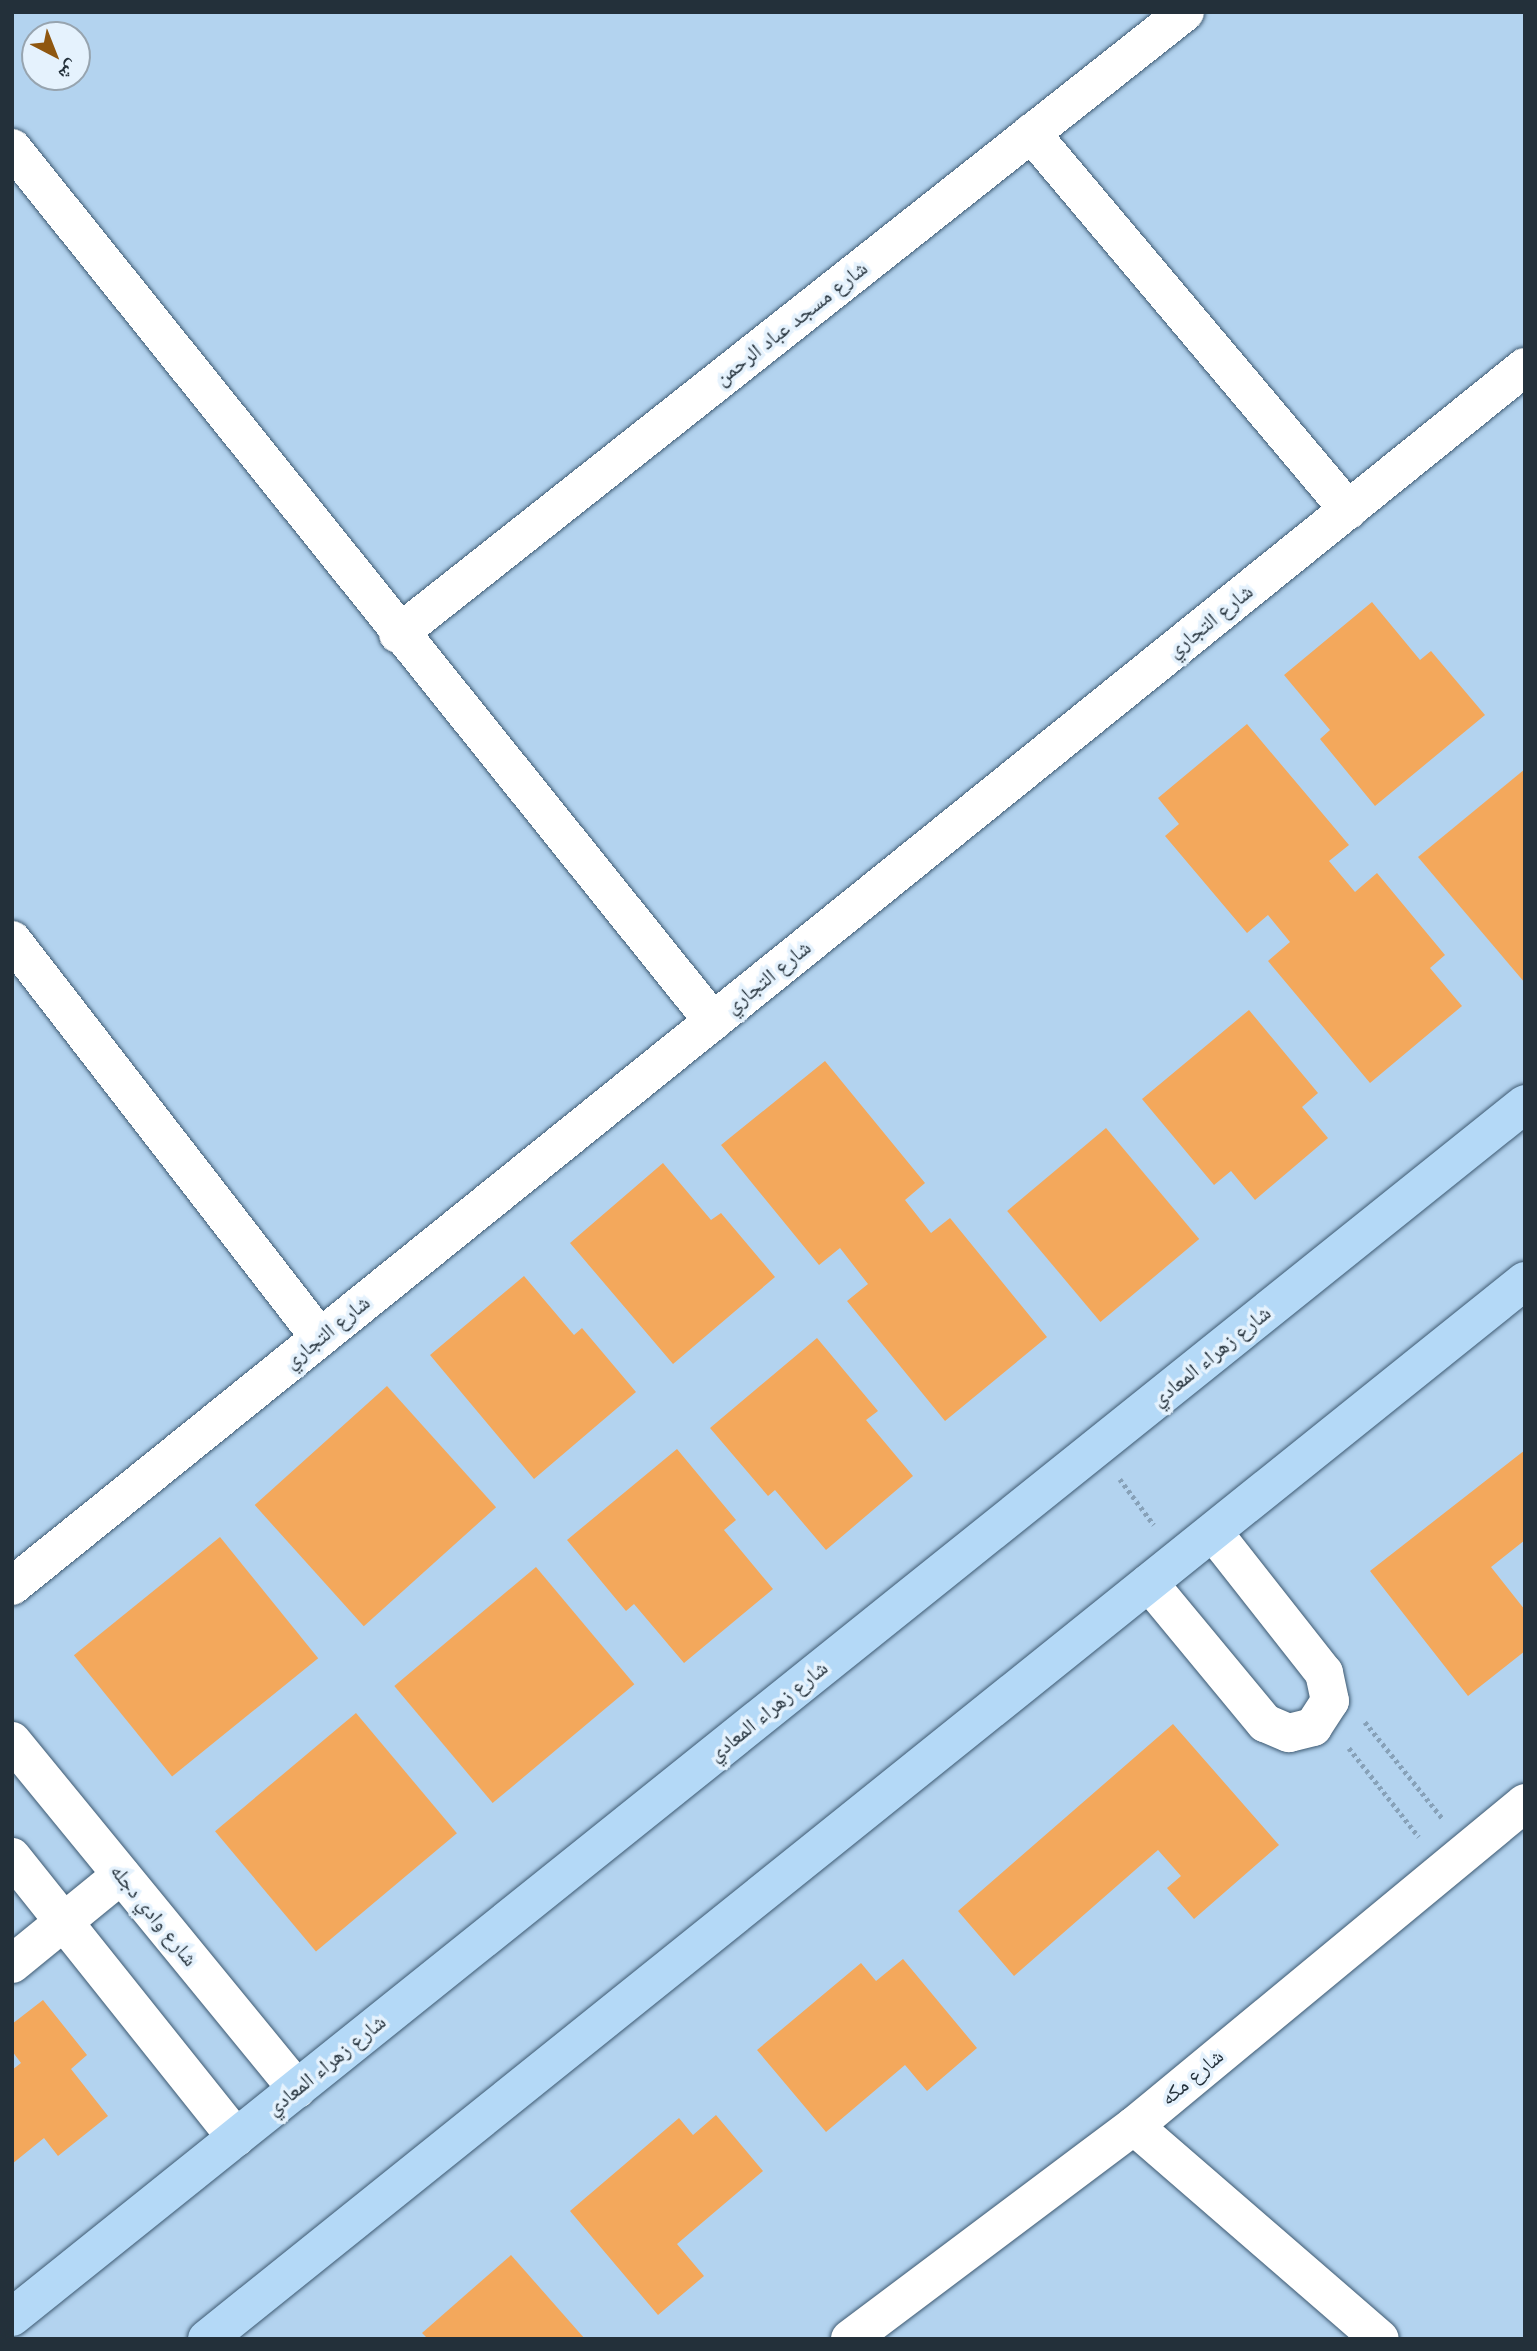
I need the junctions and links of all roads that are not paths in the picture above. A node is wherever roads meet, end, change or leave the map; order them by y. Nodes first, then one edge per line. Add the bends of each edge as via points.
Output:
1 (1185, 12) edge
2 (1031, 133) junction
3 (12, 148) edge
4 (1525, 367) edge
5 (1348, 510) junction
6 (398, 634) junction
7 (12, 940) edge
8 (713, 1021) junction
9 (1525, 1104) edge
10 (1525, 1281) edge
11 (320, 1338) junction
12 (1213, 1532) junction
13 (1149, 1583) junction
14 (12, 1586) edge
15 (12, 1741) edge
16 (1525, 1803) edge
17 (12, 1857) edge
18 (121, 1875) junction
19 (64, 1922) junction
20 (12, 1964) edge
21 (297, 2089) junction
22 (1133, 2126) junction
23 (236, 2138) junction
24 (12, 2317) edge
25 (852, 2338) edge
26 (207, 2339) edge
27 (1380, 2339) edge

1 - 2 street, شارع مسجد عباد الرحمن
2 - 5 street
2 - 6 street, شارع مسجد عباد الرحمن
3 - 6 street
4 - 5 street, شارع التجاري
5 - 8 street, شارع التجاري
6 - 8 street
7 - 11 street
8 - 11 street, شارع التجاري
9 - 21 main road, شارع زهراء المعادي
10 - 12 main road
11 - 14 street, شارع التجاري
12 - 13 main road
12 - 13 street via 1324,1672 1330,1701 1313,1727 1289,1733 1265,1724
13 - 26 main road
15 - 18 street, شارع وادي دجله
16 - 22 street, شارع مكه
17 - 19 street
18 - 19 street
18 - 21 street, شارع وادي دجله
19 - 20 street
19 - 23 street
21 - 23 main road, شارع زهراء المعادي
22 - 25 street, شارع مكه
22 - 27 street
23 - 24 main road, شارع زهراء المعادي

